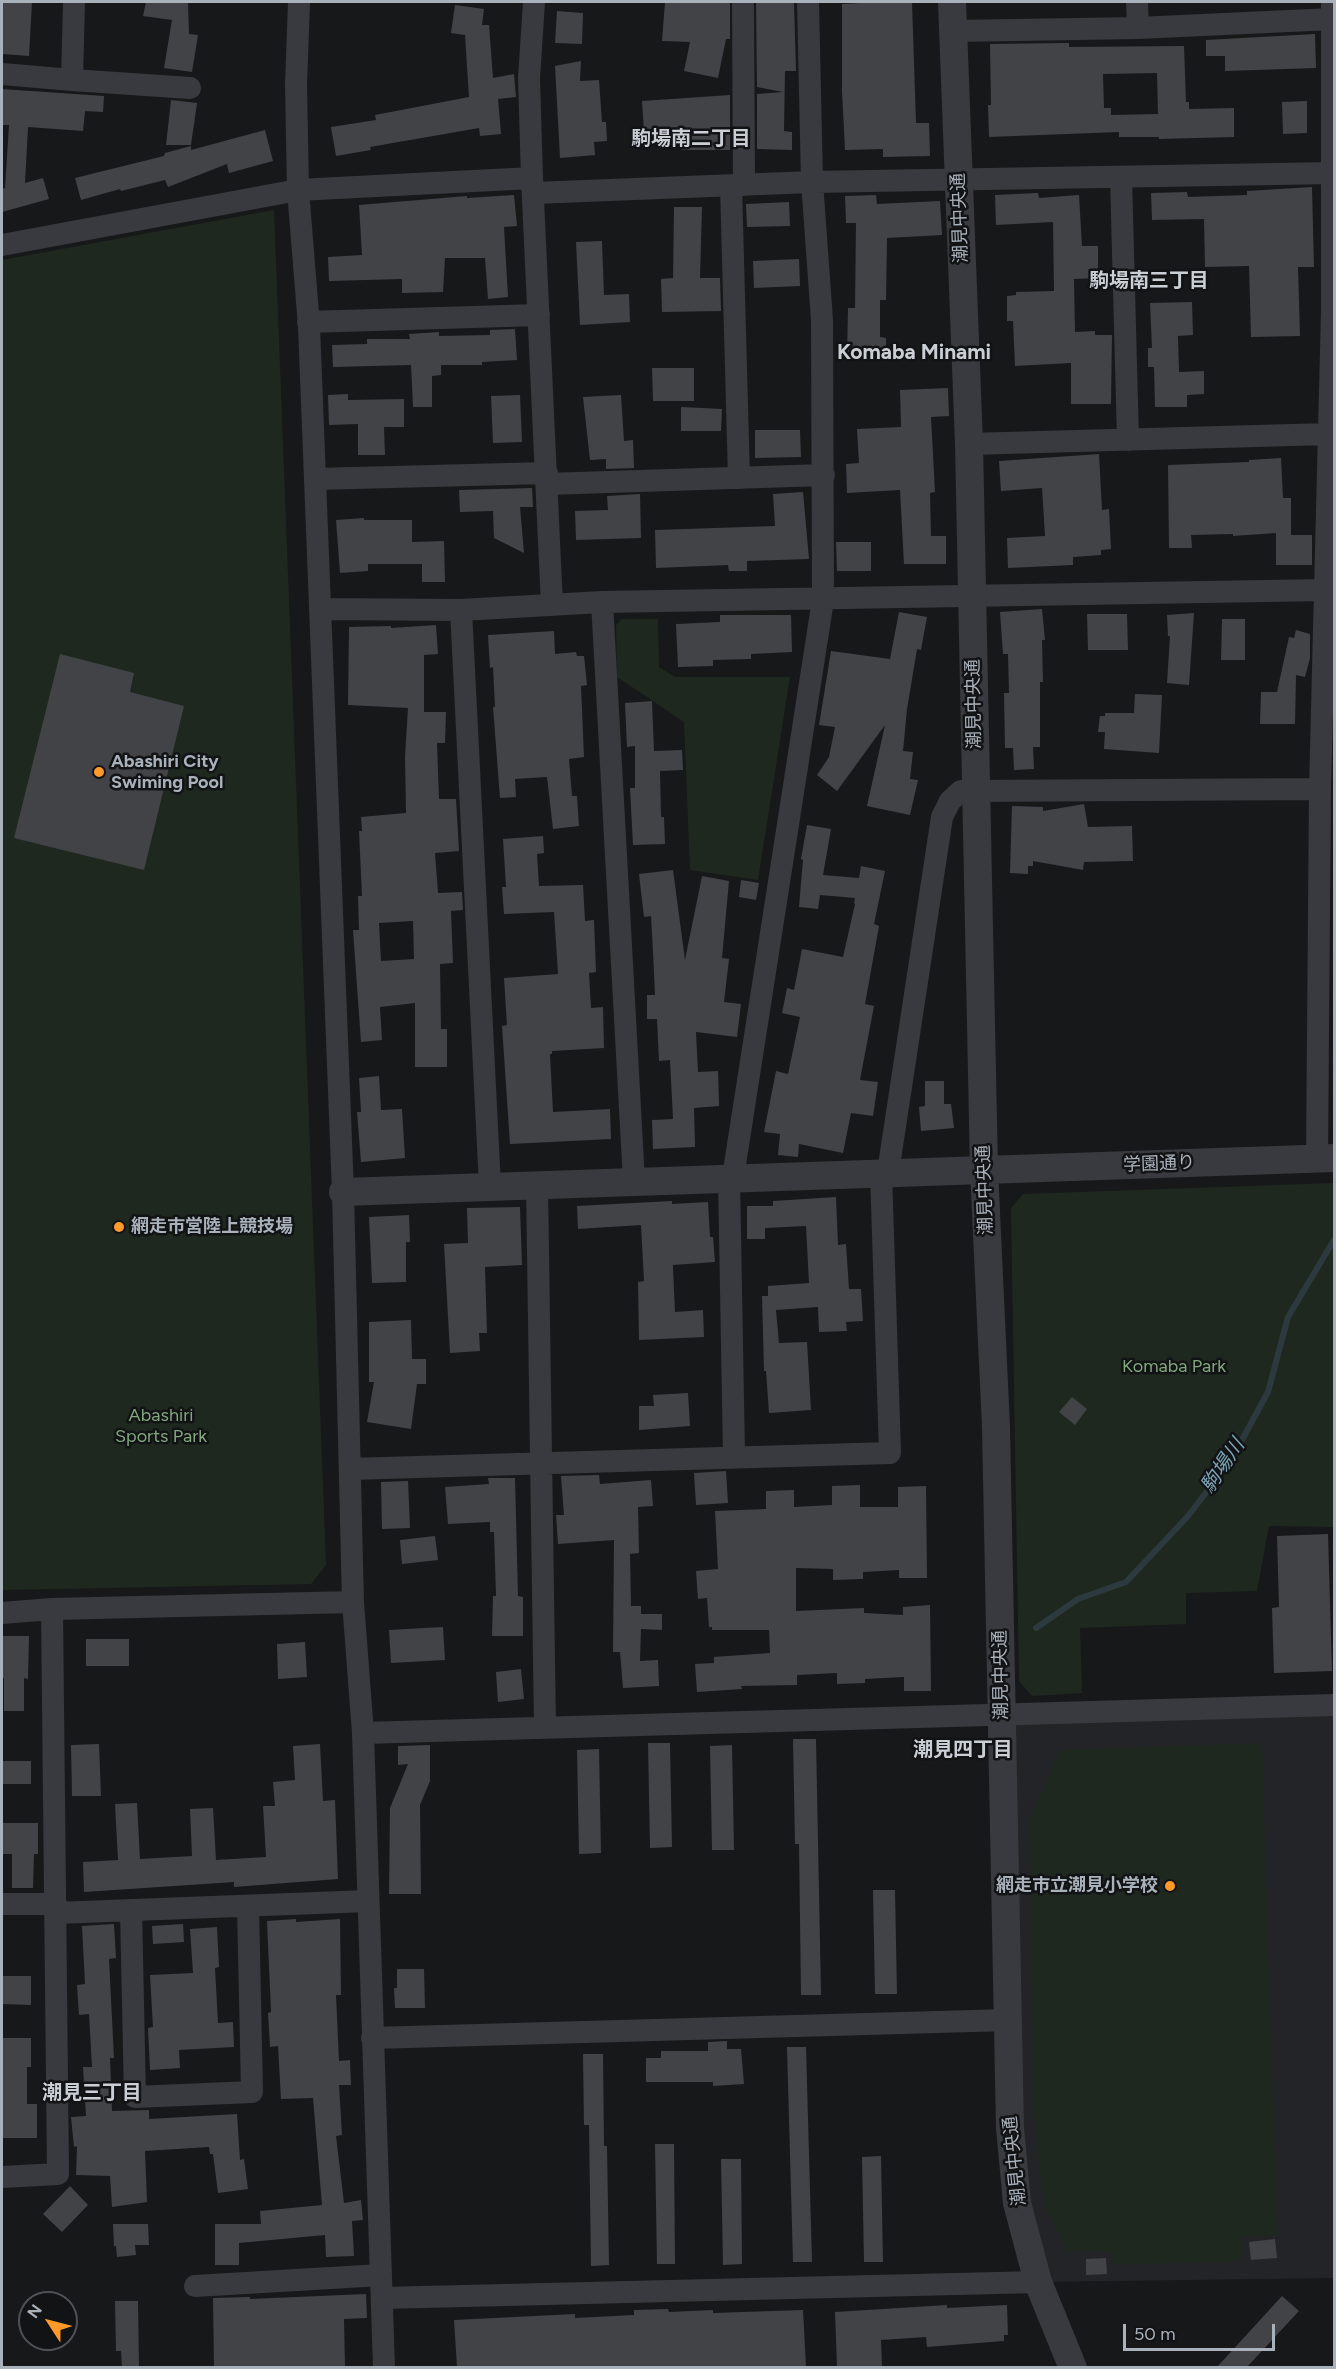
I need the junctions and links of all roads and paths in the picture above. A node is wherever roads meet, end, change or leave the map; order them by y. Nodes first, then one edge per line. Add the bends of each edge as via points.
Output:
1 (74, 2) edge
2 (298, 2) edge
3 (534, 2) edge
4 (743, 2) edge
5 (807, 2) edge
6 (952, 2) edge
7 (1137, 2) edge
8 (1332, 10) edge
9 (1138, 28) junction
10 (953, 31) junction
11 (2, 75) edge
12 (72, 80) junction
13 (190, 88) dead end
14 (1334, 173) edge
15 (1121, 177) junction
16 (959, 180) junction
17 (812, 183) junction
18 (533, 186) junction
19 (738, 186) junction
20 (298, 190) junction
21 (2, 245) edge
22 (1333, 311) edge
23 (539, 315) junction
24 (308, 322) junction
25 (1328, 434) junction
26 (1128, 440) junction
27 (969, 444) junction
28 (824, 475) junction
29 (739, 478) junction
30 (315, 479) junction
31 (547, 479) junction
32 (1325, 590) junction
33 (972, 596) junction
34 (823, 600) junction
35 (602, 602) junction
36 (552, 605) junction
37 (320, 609) junction
38 (461, 610) junction
39 (1320, 789) junction
40 (976, 791) junction
41 (1326, 1158) edge
42 (984, 1170) junction
43 (884, 1172) junction
44 (731, 1178) junction
45 (634, 1181) junction
46 (537, 1185) junction
47 (490, 1186) junction
48 (343, 1192) junction
49 (734, 1456) junction
50 (540, 1462) junction
51 (350, 1469) junction
52 (353, 1602) junction
53 (52, 1609) junction
54 (2, 1612) edge
55 (1335, 1705) edge
56 (1002, 1716) junction
57 (545, 1727) junction
58 (363, 1733) junction
59 (368, 1902) junction
60 (2, 1904) edge
61 (248, 1906) junction
62 (56, 1908) junction
63 (131, 1910) junction
64 (1008, 2020) junction
65 (372, 2038) junction
66 (2, 2177) edge
67 (381, 2275) junction
68 (1038, 2282) junction
69 (195, 2286) dead end
70 (382, 2298) junction
71 (384, 2367) edge
72 (1073, 2367) edge

1 - 12 street
2 - 20 street
3 - 18 street via 529,78
4 - 19 street
5 - 17 street
6 - 10 street, 潮見中央通
7 - 9 street
8 - 9 street
8 - 14 street
9 - 10 street
10 - 16 street, 潮見中央通
11 - 12 street
12 - 13 street
14 - 15 street
14 - 22 street
15 - 16 street
15 - 26 street
16 - 17 street
16 - 27 street, 潮見中央通
17 - 19 street
17 - 28 street via 822,320
18 - 19 street
18 - 20 street
18 - 23 street
19 - 29 street
20 - 21 street
20 - 24 street
22 - 25 street
23 - 24 street
23 - 31 street
24 - 30 street
25 - 26 street
25 - 32 street
26 - 27 street
27 - 33 street, 潮見中央通
28 - 29 street
28 - 34 street
29 - 31 street
30 - 31 street
30 - 37 street
31 - 36 street
32 - 33 street
32 - 39 street
33 - 34 street
33 - 40 street, 潮見中央通
34 - 35 street
34 - 44 street
35 - 36 street
35 - 45 street
36 - 38 street
37 - 38 street
37 - 48 street
38 - 47 street
39 - 40 street
39 - 41 street
40 - 42 street, 潮見中央通
40 - 43 street via 961,791 942,817
41 - 42 street, 学園通り
42 - 43 street, 学園通り
42 - 56 street, 潮見中央通 via 996,1427
43 - 44 street, 学園通り
43 - 49 street via 890,1453
44 - 45 street, 学園通り
44 - 49 street
45 - 46 street, 学園通り
46 - 47 street, 学園通り
46 - 50 street
47 - 48 street, 学園通り
48 - 51 street
49 - 50 street
50 - 51 street
50 - 57 street
51 - 52 street
52 - 53 street
52 - 58 street
53 - 54 street
53 - 62 street
55 - 56 street
56 - 57 street
56 - 64 street, 潮見中央通
57 - 58 street
58 - 59 street
59 - 61 street
59 - 65 street
60 - 62 street
61 - 63 street
61 - 63 street via 252,2092 135,2097
62 - 63 street
62 - 66 street via 58,2174
64 - 65 street
64 - 68 street, 潮見中央通 via 1010,2128 1017,2203
65 - 67 street
67 - 69 street
67 - 70 street
68 - 70 street
68 - 72 street, 潮見中央通
70 - 71 street

